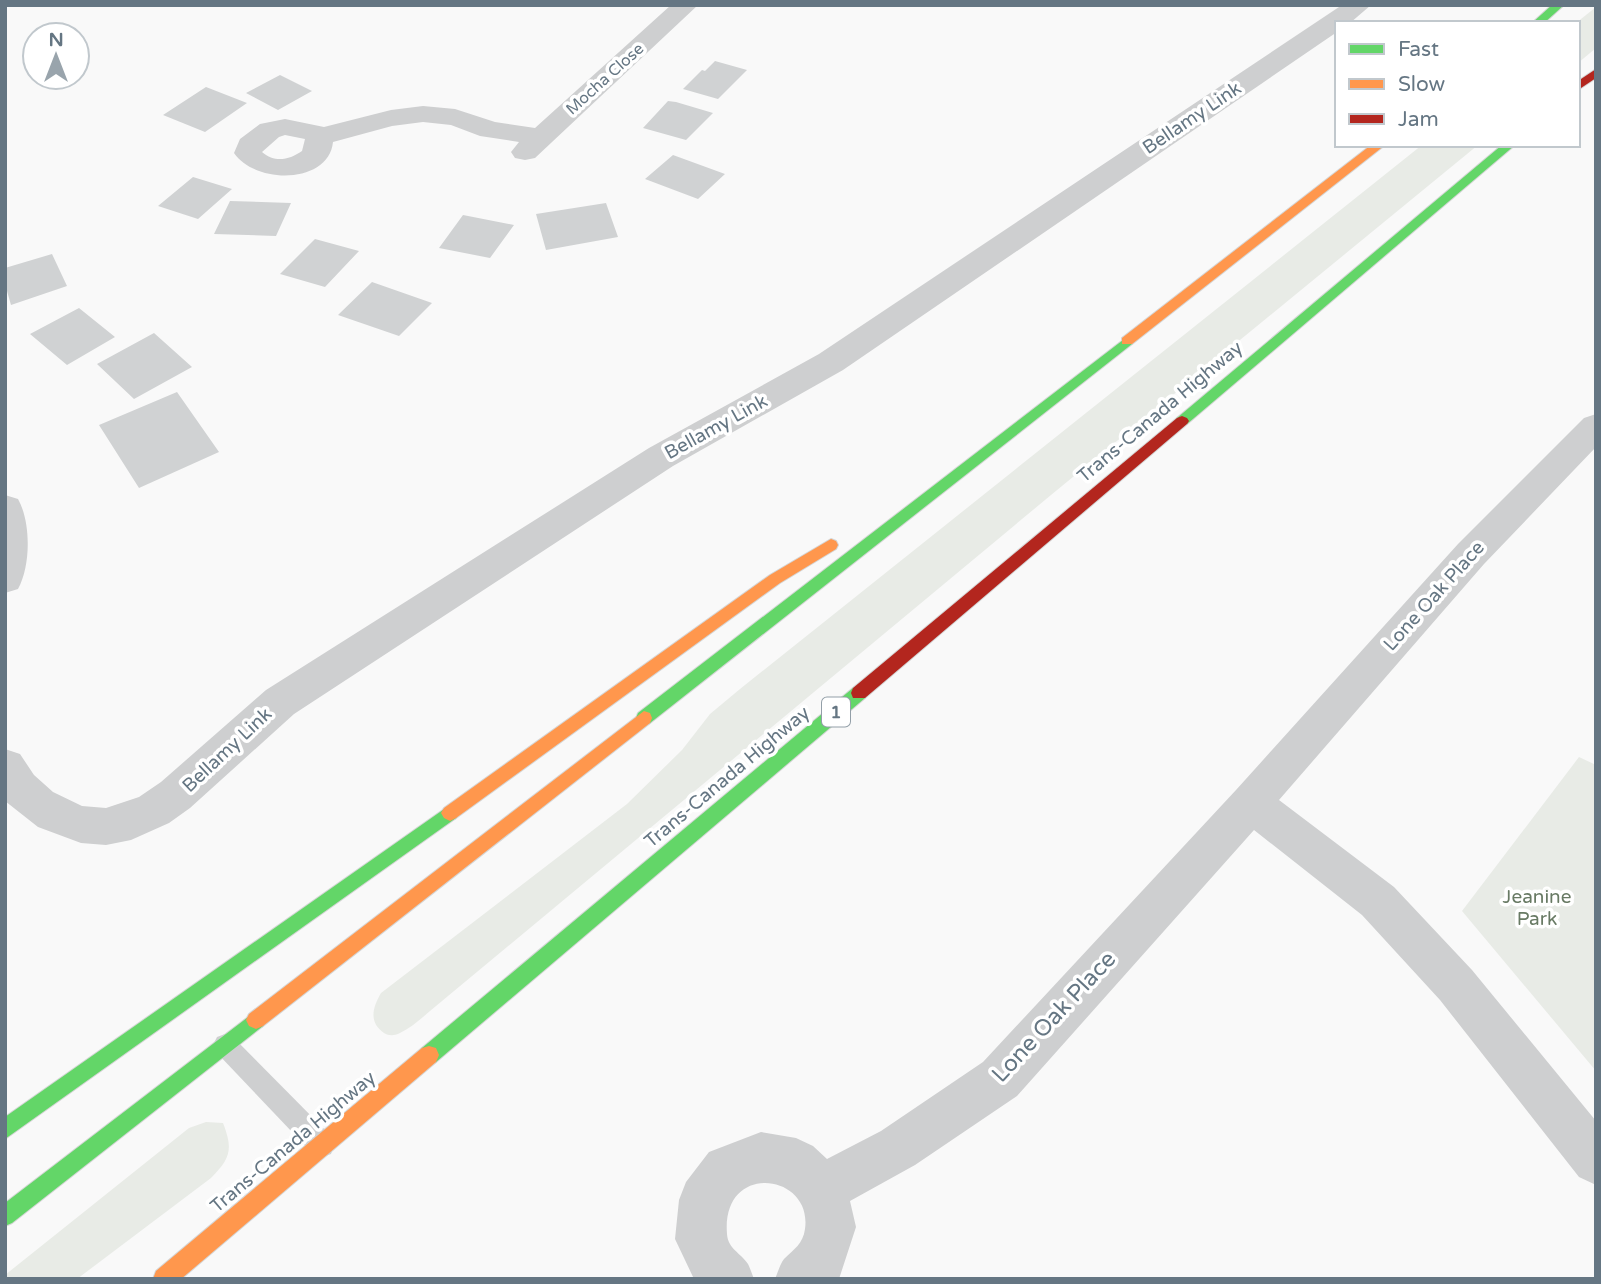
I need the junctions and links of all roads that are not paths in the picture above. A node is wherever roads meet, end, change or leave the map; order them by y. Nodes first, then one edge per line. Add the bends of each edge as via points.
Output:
1 (686, 5) edge
2 (1359, 5) edge
3 (1559, 5) edge
4 (1335, 21) edge
5 (1335, 21) edge
6 (1539, 21) edge
7 (1596, 72) edge
8 (1580, 85) edge
9 (319, 137) dead end
10 (1377, 147) edge
11 (1507, 147) edge
12 (1596, 426) edge
13 (994, 445) junction
14 (5, 508) edge
15 (867, 523) dead end
16 (844, 537) dead end
17 (5, 579) edge
18 (5, 766) edge
19 (1251, 803) junction
20 (225, 1045) junction
21 (5, 1129) edge
22 (322, 1145) junction
23 (1596, 1160) edge
24 (822, 1189) junction
25 (5, 1216) edge
26 (164, 1279) edge
27 (728, 1279) edge
28 (801, 1279) edge

1 - 9 street, Mocha Close via 533,144 455,117 423,114
2 - 4 street, Bellamy Link
3 - 6 highway
5 - 18 street, Bellamy Link via 831,362 661,457 280,702 167,804 133,821 102,827 72,825 38,806 13,782
7 - 8 highway
10 - 13 highway
11 - 22 highway, Trans-Canada Highway / 1
12 - 19 street, Lone Oak Place via 1471,554
13 - 15 highway
13 - 20 highway
14 - 17 street via 9,550
16 - 21 highway via 775,579
19 - 23 street via 1378,901 1457,985
19 - 24 street, Lone Oak Place via 1000,1079 898,1147
20 - 22 lane
20 - 25 highway
22 - 26 highway, Trans-Canada Highway / 1
24 - 27 street via 796,1163 761,1157 727,1170 704,1200 701,1239 719,1273
24 - 28 street via 831,1227 819,1264

